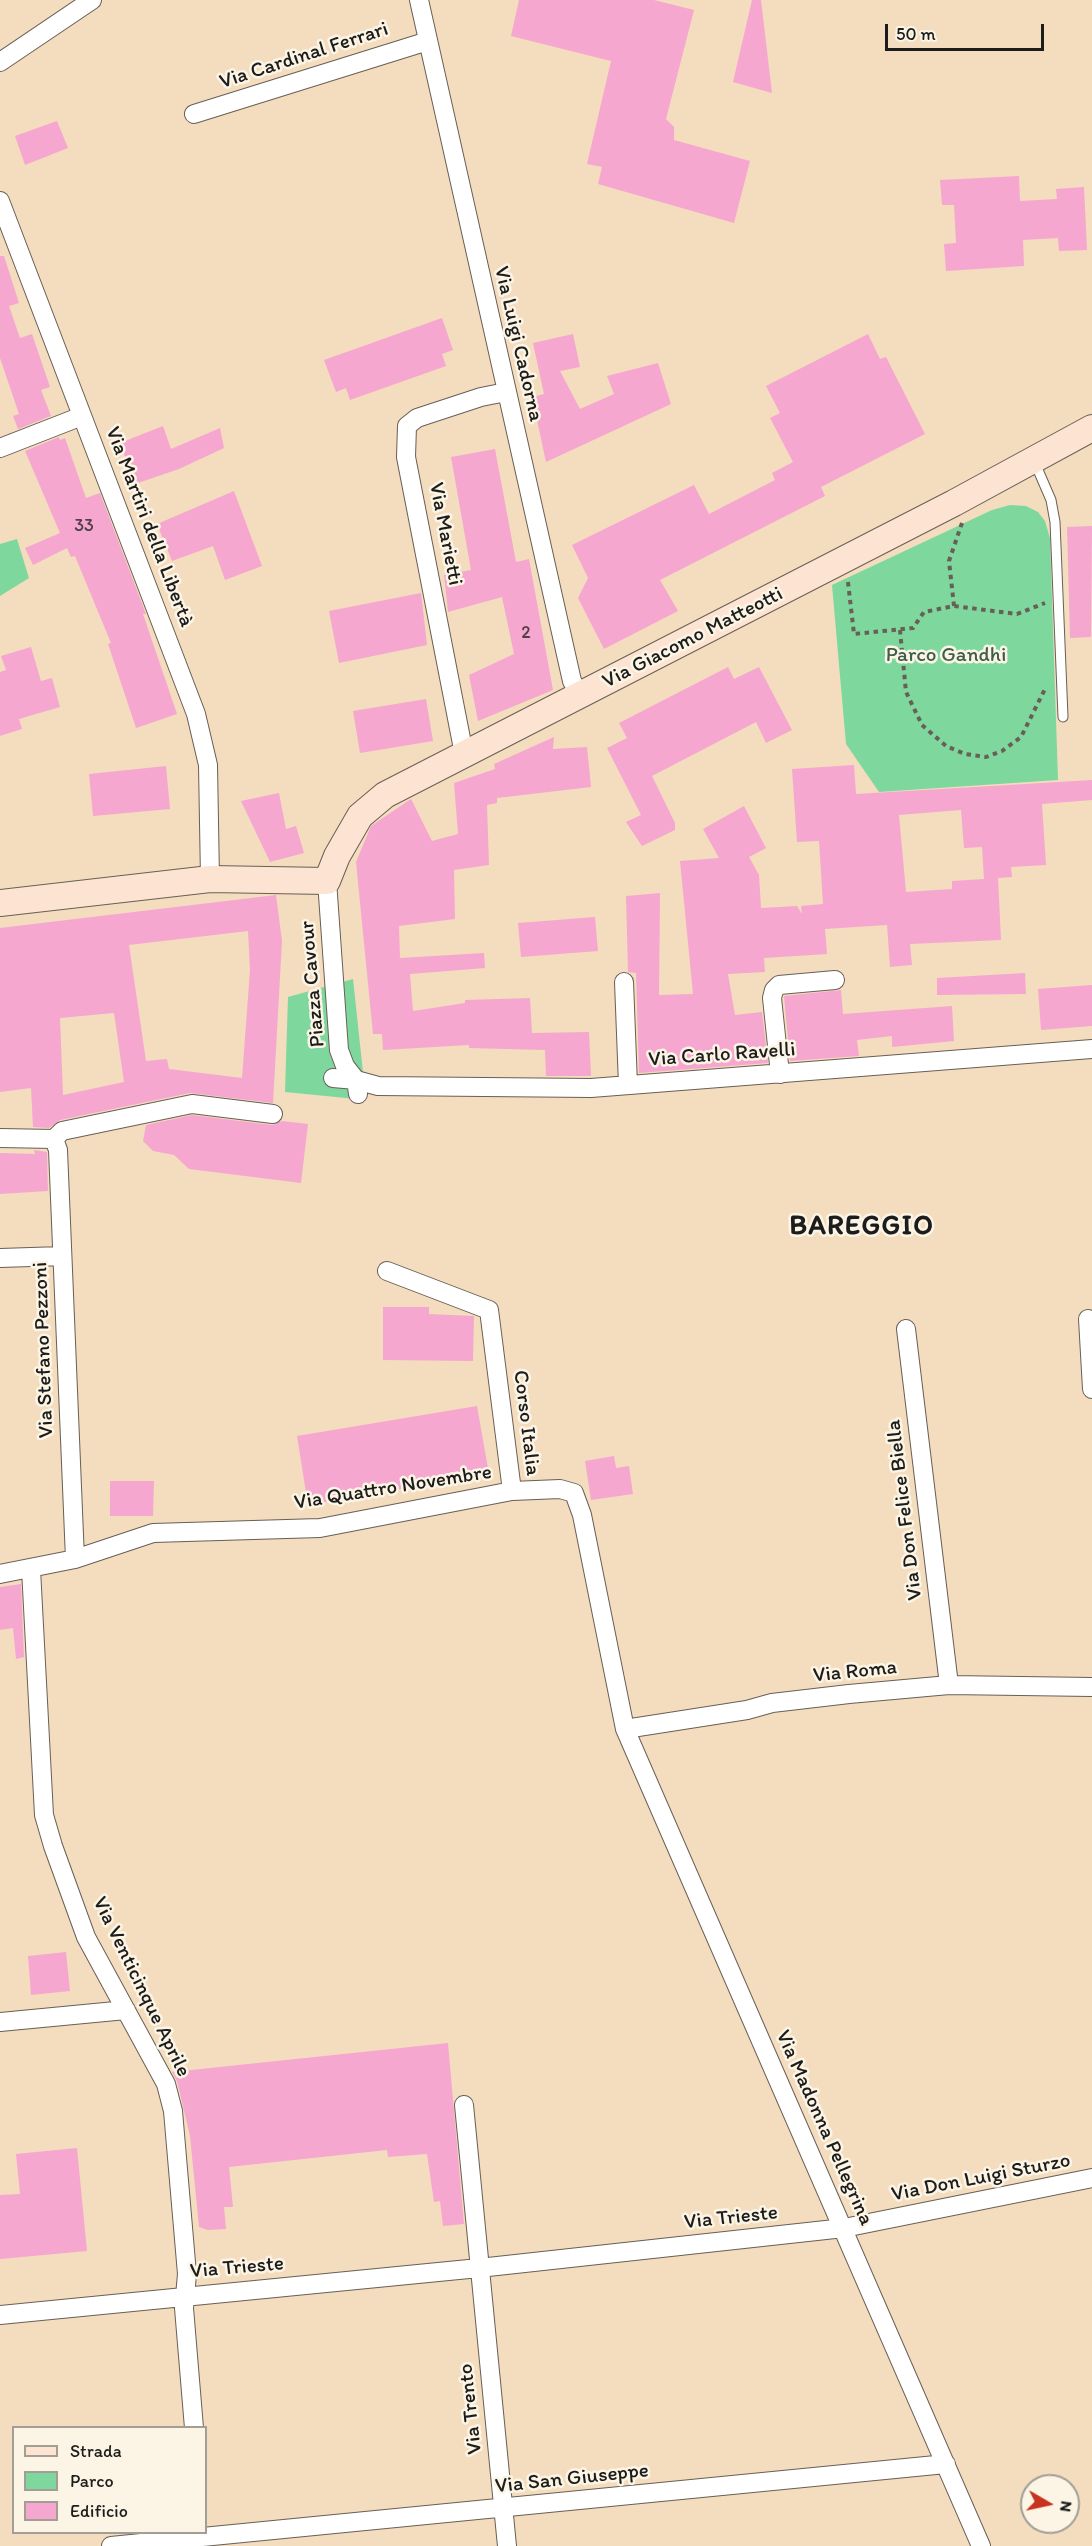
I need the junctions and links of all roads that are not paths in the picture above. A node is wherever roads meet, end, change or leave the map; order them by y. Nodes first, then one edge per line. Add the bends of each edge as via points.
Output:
1 (92, 0) edge
2 (419, 0) edge
3 (428, 40) junction
4 (0, 62) edge
5 (194, 114) dead end
6 (0, 201) edge
7 (506, 392) junction
8 (82, 416) junction
9 (1092, 428) edge
10 (0, 448) edge
11 (1034, 460) junction
12 (580, 695) junction
13 (1063, 717) dead end
14 (464, 754) junction
15 (210, 879) junction
16 (327, 881) junction
17 (0, 903) edge
18 (835, 980) dead end
19 (624, 982) dead end
20 (1092, 1049) edge
21 (780, 1074) junction
22 (333, 1078) dead end
23 (628, 1085) junction
24 (357, 1087) junction
25 (273, 1114) dead end
26 (0, 1138) edge
27 (54, 1139) junction
28 (62, 1256) junction
29 (0, 1258) edge
30 (387, 1271) dead end
31 (1088, 1319) dead end
32 (906, 1329) dead end
33 (1092, 1389) edge
34 (512, 1491) junction
35 (75, 1559) junction
36 (31, 1569) junction
37 (0, 1574) edge
38 (949, 1685) junction
39 (1092, 1687) edge
40 (625, 1730) junction
41 (126, 2010) junction
42 (0, 2022) edge
43 (464, 2105) dead end
44 (1092, 2178) edge
45 (844, 2229) junction
46 (479, 2268) junction
47 (184, 2295) junction
48 (0, 2315) edge
49 (194, 2426) edge
50 (946, 2464) junction
51 (504, 2508) junction
52 (203, 2539) edge
53 (111, 2546) edge
54 (507, 2546) edge
55 (981, 2546) edge

1 - 4 street
2 - 3 street, Via Luigi Cadorna
3 - 5 street, Via Cardinal Ferrari
3 - 7 street, Via Luigi Cadorna
6 - 8 street, Via Martiri della Libertà
7 - 12 street, Via Luigi Cadorna via 572,681
7 - 14 street, Via Marietti via 428,414 407,426 406,457
8 - 10 street
8 - 15 street, Via Martiri della Libertà via 196,714 208,765
9 - 11 street, Via Giacomo Matteotti
11 - 12 street, Via Giacomo Matteotti
11 - 13 lane via 1051,500 1055,522
12 - 14 street, Via Giacomo Matteotti
14 - 16 street, Via Giacomo Matteotti via 385,795 360,816
15 - 16 street via 276,888
15 - 17 street
16 - 24 street, Piazza Cavour via 322,928 339,1050
18 - 21 street via 779,985 774,990
19 - 23 street
20 - 21 street, Via Carlo Ravelli
21 - 23 street, Via Carlo Ravelli
22 - 24 street, Via Carlo Ravelli
23 - 24 street, Via Carlo Ravelli
25 - 27 street via 192,1104 62,1131
26 - 27 street
27 - 28 street, Via Stefano Pezzoni via 58,1150
28 - 29 street
28 - 35 street, Via Stefano Pezzoni
30 - 34 street, Corso Italia via 489,1310
31 - 33 street
32 - 38 street, Via Don Felice Biella
34 - 35 street, Via Quattro Novembre via 320,1527 153,1533
34 - 40 street, Corso Italia via 560,1489 574,1493 582,1515
35 - 36 street, Via Quattro Novembre
36 - 37 street, Via Quattro Novembre
36 - 41 street, Via Venticinque Aprile via 44,1815 86,1937
38 - 39 street, Via Roma
38 - 40 street, Via Roma via 772,1703
40 - 45 street, Via Madonna Pellegrina
41 - 42 street
41 - 47 street, Via Venticinque Aprile via 166,2084 173,2111 187,2274
43 - 46 street
44 - 45 street, Via Don Luigi Sturzo
45 - 46 street, Via Trieste
45 - 50 street, Via Madonna Pellegrina
46 - 47 street, Via Trieste
46 - 51 street, Via Trento
47 - 48 street, Via Trieste
47 - 49 street, Via Venticinque Aprile
50 - 51 street, Via San Giuseppe
50 - 55 street, Via Madonna Pellegrina
51 - 52 street, Via San Giuseppe
51 - 54 street, Via Trento
52 - 53 street

